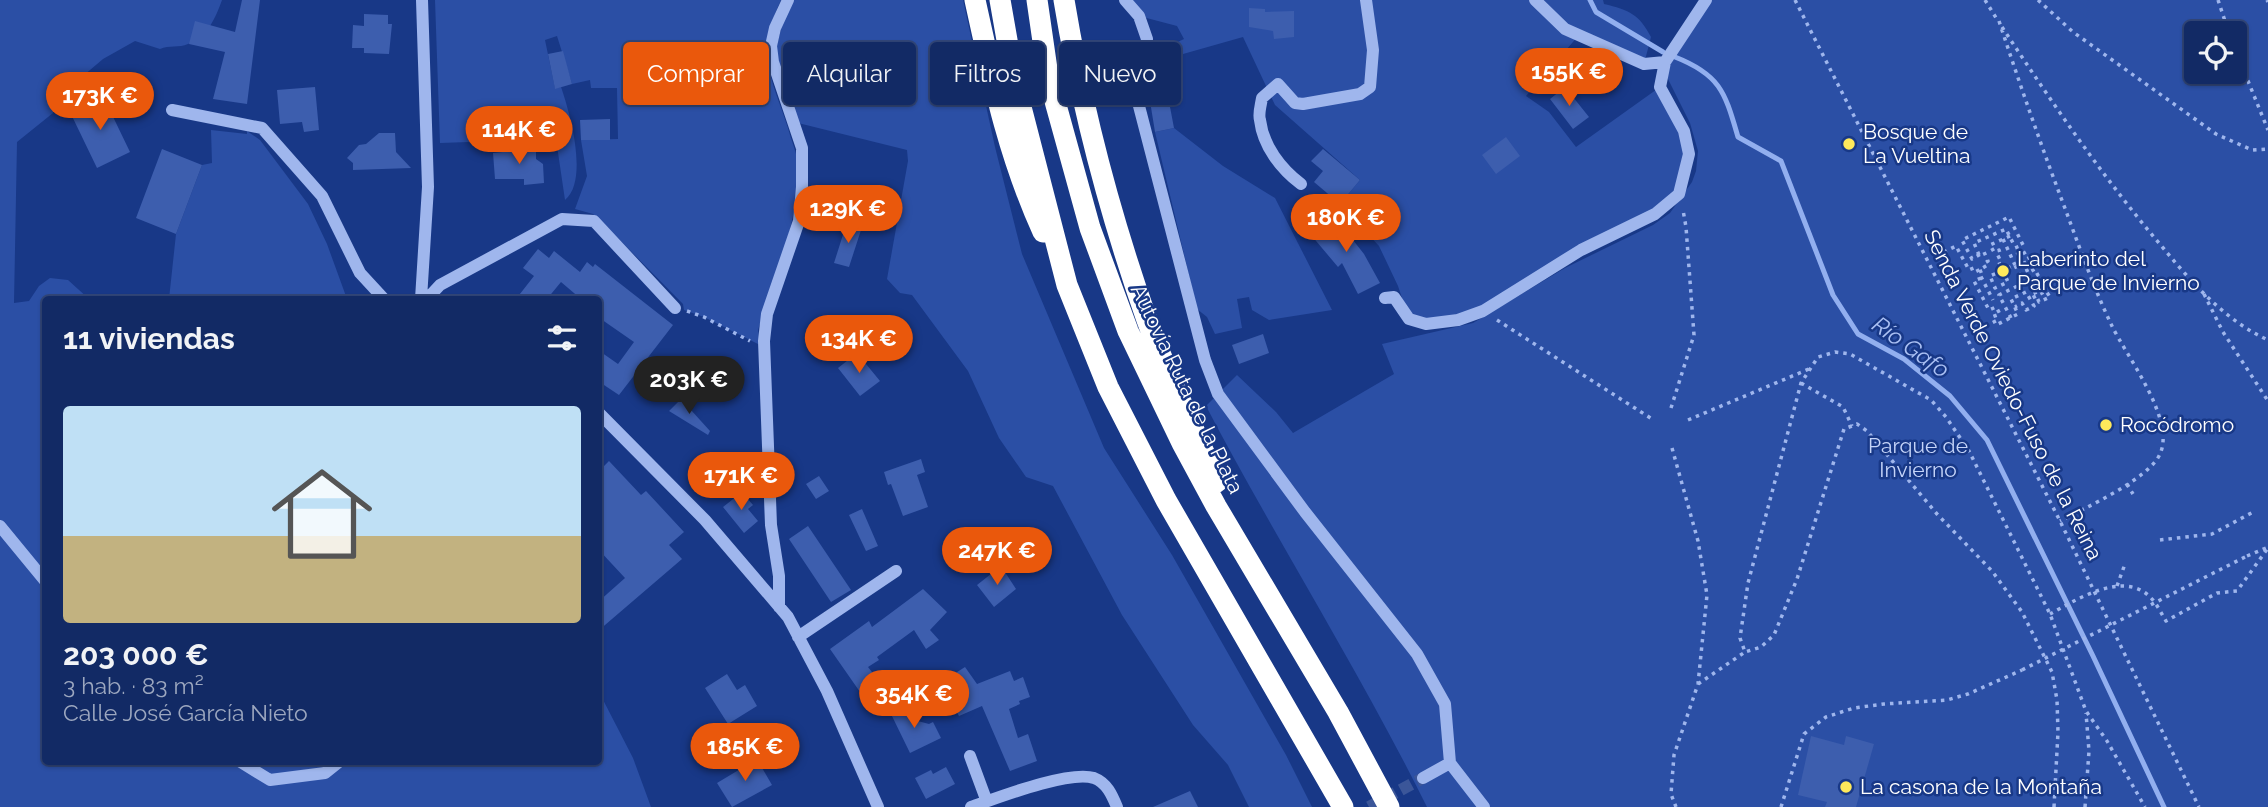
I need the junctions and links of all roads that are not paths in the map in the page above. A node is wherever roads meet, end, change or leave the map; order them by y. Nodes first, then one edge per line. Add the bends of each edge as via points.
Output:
1 (422, 0) edge
2 (788, 0) edge
3 (975, 0) edge
4 (1000, 0) edge
5 (1037, 0) edge
6 (1064, 0) edge
7 (1125, 0) edge
8 (1366, 0) edge
9 (1535, 0) edge
10 (1706, 0) edge
11 (1665, 62) junction
12 (172, 110) dead end
13 (1301, 184) dead end
14 (1067, 285) junction
15 (381, 296) edge
16 (421, 296) edge
17 (430, 296) edge
18 (1385, 298) dead end
19 (676, 308) road end
20 (602, 416) edge
21 (0, 526) edge
22 (1252, 564) junction
23 (896, 570) dead end
24 (42, 577) edge
25 (779, 607) junction
26 (799, 637) junction
27 (970, 757) dead end
28 (1450, 763) junction
29 (246, 765) edge
30 (335, 765) edge
31 (1423, 778) tunnel mouth
32 (987, 802) junction
33 (878, 807) edge
34 (971, 807) edge
35 (1117, 807) edge
36 (1343, 807) edge
37 (1389, 807) edge
38 (1484, 807) edge

1 - 16 street via 428,187
2 - 25 street via 771,46 802,148 801,198 799,221 767,314 764,348
3 - 14 highway via 1014,162
4 - 14 highway via 1014,80
5 - 22 highway, Autovía Ruta de la Plata via 1048,76 1108,281 1182,443
6 - 22 highway via 1076,76 1111,215 1148,322
7 - 28 street via 1139,16 1147,39 1138,80 1139,106 1205,360 1218,394 1418,654 1445,704
8 - 13 street via 1373,50 1366,91 1303,104 1295,103 1278,84 1262,98 1259,119 1266,140 1277,160
9 - 11 street via 1565,29 1644,64
10 - 11 street
11 - 18 street via 1660,87 1684,131 1689,154 1679,194 1655,214 1581,250 1483,311 1458,320 1426,324 1409,319 1394,297
12 - 15 street via 262,128 322,196 360,273
14 - 36 highway via 1108,387 1166,500
17 - 19 street via 440,285 562,219 594,221
20 - 25 street via 705,520
21 - 24 street
22 - 37 highway, Autovía Ruta de la Plata
23 - 26 street
25 - 26 street
26 - 33 street
27 - 32 street
28 - 31 street
28 - 38 street
29 - 30 street via 270,780 325,773
32 - 34 street
32 - 35 street via 1074,775 1094,778 1108,788

